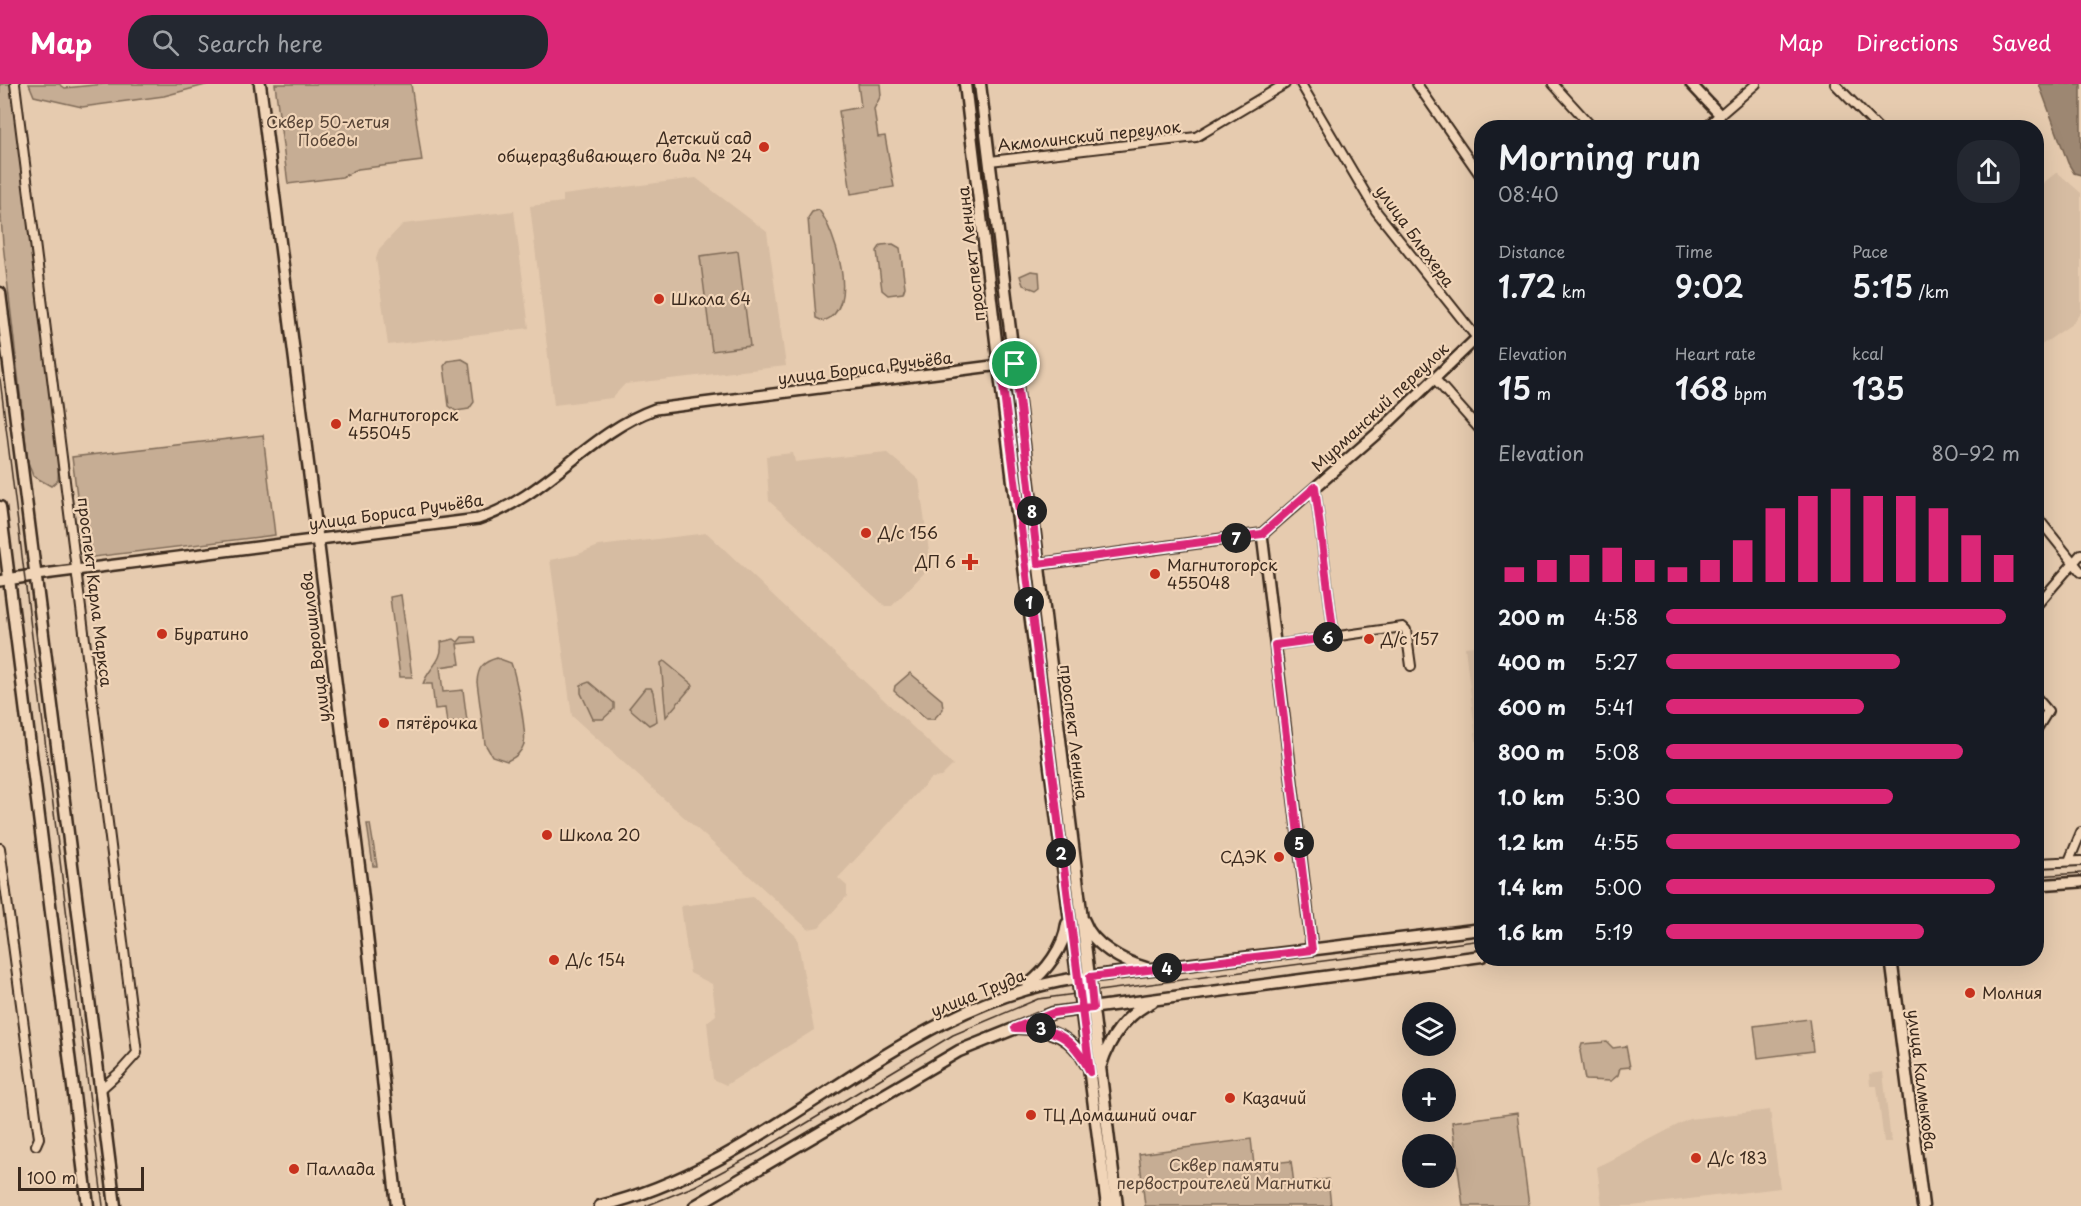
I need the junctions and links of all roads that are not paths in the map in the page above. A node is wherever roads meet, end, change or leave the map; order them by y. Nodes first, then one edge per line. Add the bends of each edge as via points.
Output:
1 (15, 84) edge
2 (260, 84) edge
3 (965, 84) edge
4 (980, 84) edge
5 (1285, 84) edge
6 (1301, 84) edge
7 (1418, 84) edge
8 (1553, 84) edge
9 (1691, 84) edge
10 (1756, 84) edge
11 (1835, 84) edge
12 (1720, 115) junction
13 (1586, 120) edge
14 (1715, 120) edge
15 (1870, 120) edge
16 (990, 161) junction
17 (1474, 166) edge
18 (0, 292) edge
19 (1474, 330) edge
20 (1474, 341) edge
21 (1015, 364) junction
22 (1000, 365) junction
23 (1435, 379) junction
24 (1474, 423) edge
25 (1315, 487) junction
26 (0, 507) edge
27 (2044, 526) edge
28 (1262, 534) junction
29 (318, 539) junction
30 (2081, 554) edge
31 (2072, 563) junction
32 (1038, 564) junction
33 (1024, 566) junction
34 (77, 569) junction
35 (2081, 572) edge
36 (36, 575) junction
37 (5, 580) edge
38 (2044, 597) edge
39 (1334, 637) junction
40 (1275, 645) junction
41 (1411, 666) dead end
42 (2081, 832) edge
43 (0, 848) edge
44 (2069, 861) junction
45 (2081, 861) edge
46 (2044, 862) edge
47 (2081, 882) edge
48 (2044, 884) edge
49 (1081, 908) junction
50 (1069, 912) junction
51 (1474, 930) edge
52 (1312, 950) junction
53 (1474, 957) edge
54 (1892, 966) edge
55 (1152, 970) junction
56 (1090, 977) junction
57 (1078, 978) junction
58 (1024, 989) junction
59 (1164, 997) junction
60 (1087, 1008) junction
61 (1015, 1028) junction
62 (1095, 1072) junction
63 (100, 1089) junction
64 (36, 1145) dead end
65 (88, 1206) edge
66 (115, 1206) edge
67 (397, 1206) edge
68 (600, 1206) edge
69 (695, 1206) edge
70 (1107, 1206) edge
71 (1117, 1206) edge
72 (1923, 1206) edge

1 - 34 street, проспект Карла Маркса
2 - 29 main road, улица Ворошилова
3 - 22 main road, проспект Ленина
4 - 16 main road, проспект Ленина
5 - 16 street, Акмолинский переулок via 1196,137
6 - 19 street, улица Блюхера via 1376,211
7 - 17 street
8 - 13 street
9 - 12 street
10 - 12 street
11 - 15 street
12 - 14 street
16 - 21 main road, проспект Ленина
18 - 36 main road
20 - 23 street, Мурманский переулок
21 - 22 main road, улица Бориса Ручьёва
21 - 32 main road, проспект Ленина
22 - 29 street, улица Бориса Ручьёва via 655,409 617,426 523,499 498,513 478,519
22 - 33 main road, проспект Ленина
23 - 24 street
23 - 25 street, Мурманский переулок
25 - 28 street, Мурманский переулок
25 - 39 street
26 - 37 main road
27 - 31 street
28 - 32 street
28 - 40 street
29 - 34 street, улица Бориса Ручьёва
29 - 67 main road, улица Ворошилова
30 - 31 street
31 - 35 street
31 - 38 street
32 - 33 street
32 - 49 main road, проспект Ленина
33 - 50 main road, проспект Ленина
34 - 36 street, улица Бориса Ручьёва
34 - 63 street, проспект Карла Маркса via 137,1053
36 - 37 main road, улица Бориса Ручьёва
36 - 63 main road
37 - 65 main road
39 - 40 street
39 - 41 street via 1404,628
40 - 52 street
42 - 44 street
43 - 64 street via 39,1138
44 - 45 street
44 - 46 street
47 - 48 street
49 - 55 main road via 1086,926 1107,948 1133,965
49 - 56 main road, проспект Ленина
50 - 57 main road, проспект Ленина
50 - 58 main road via 1066,934 1054,958
51 - 52 main road, улица Труда
52 - 55 main road, улица Труда
53 - 59 main road
54 - 72 main road, улица Калмыкова
55 - 56 main road, улица Труда
56 - 57 main road, улица Труда
56 - 60 main road, проспект Ленина
57 - 58 main road, улица Труда
57 - 60 main road, проспект Ленина
58 - 68 main road, улица Труда via 951,1017 866,1065 710,1165 669,1184
59 - 60 main road
59 - 62 main road via 1140,1008 1125,1022
60 - 61 main road via 1053,1013
60 - 62 main road, проспект Ленина
61 - 62 main road via 1043,1028 1057,1033 1076,1048
61 - 69 main road via 959,1051 910,1078
62 - 70 main road, проспект Ленина
62 - 71 main road, проспект Ленина
63 - 66 main road

